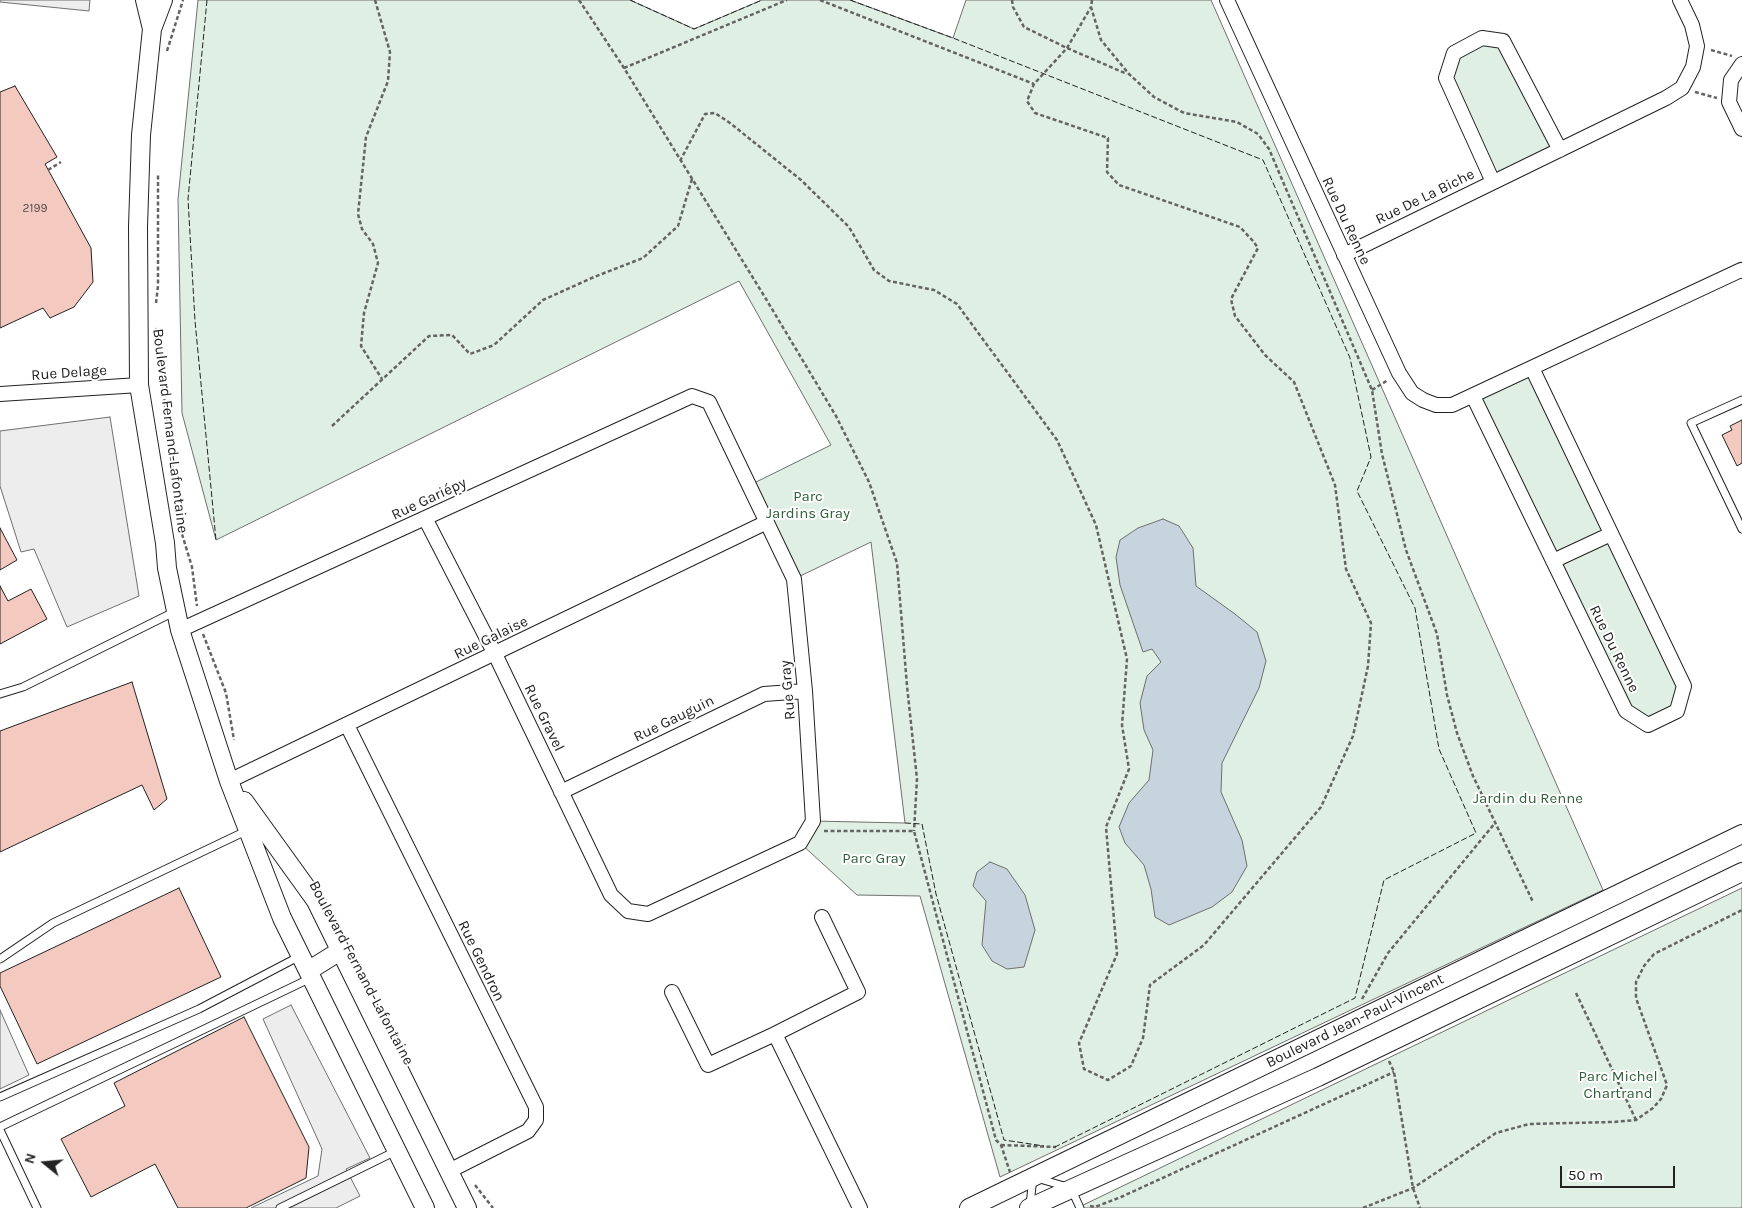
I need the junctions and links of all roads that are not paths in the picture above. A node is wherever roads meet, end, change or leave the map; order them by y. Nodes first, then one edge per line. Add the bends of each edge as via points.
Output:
1 (146, 0) edge
2 (163, 0) edge
3 (1227, 0) edge
4 (1680, 0) edge
5 (152, 29) junction
6 (1738, 60) edge
7 (1742, 129) edge
8 (1560, 150) junction
9 (1493, 182) junction
10 (1344, 254) junction
11 (1742, 271) edge
12 (1532, 368) junction
13 (139, 385) junction
14 (0, 394) edge
15 (692, 396) joint
16 (1473, 396) junction
17 (1742, 400) edge
18 (425, 518) junction
19 (768, 522) junction
20 (1742, 529) edge
21 (1611, 534) junction
22 (1553, 562) junction
23 (176, 611) junction
24 (180, 630) junction
25 (495, 654) junction
26 (806, 691) junction
27 (0, 694) edge
28 (347, 725) junction
29 (229, 781) junction
30 (562, 792) junction
31 (248, 830) junction
32 (1742, 834) edge
33 (1742, 872) edge
34 (648, 914) joint
35 (822, 917) dead end
36 (340, 951) junction
37 (0, 959) edge
38 (307, 968) junction
39 (672, 992) dead end
40 (775, 1034) junction
41 (0, 1097) edge
42 (0, 1129) edge
43 (397, 1150) junction
44 (454, 1168) junction
45 (1033, 1177) junction
46 (1076, 1200) edge
47 (37, 1208) edge
48 (280, 1208) edge
49 (426, 1208) edge
50 (467, 1208) edge
51 (860, 1208) edge
52 (969, 1208) edge
53 (1030, 1208) edge

1 - 5 street, Boulevard Fernand-Lafontaine
2 - 5 street, Boulevard Fernand-Lafontaine
3 - 10 street, Rue Du Renne
4 - 8 street, Rue De La Biche via 1698,46 1682,88
5 - 13 street, Boulevard Fernand-Lafontaine via 140,144
6 - 7 street via 1730,80 1729,102
8 - 9 street, Rue De La Biche
8 - 9 street, Rue De La Biche via 1504,41 1482,38 1454,53 1446,78
9 - 10 street, Rue De La Biche
10 - 16 street, Rue Du Renne via 1399,373 1412,393 1430,402 1452,405
11 - 12 street, Rue Du Renne
12 - 16 street, Rue Du Renne
12 - 21 street, Rue Du Renne
13 - 14 street, Rue Delage
13 - 23 street, Boulevard Fernand-Lafontaine
15 - 18 street, Rue Gariépy
15 - 19 street, Rue Gray via 709,402
16 - 22 street, Rue Du Renne
17 - 20 lane via 1691,423
18 - 24 street, Rue Gariépy
18 - 25 street, Rue Gravel
19 - 25 street, Rue Galaise
19 - 26 street, Rue Gray via 794,579
21 - 22 street
21 - 22 street, Rue Du Renne via 1684,686 1677,711 1670,715 1648,725 1626,711
23 - 24 street, Boulevard Fernand-Lafontaine
23 - 27 lane via 23,687
24 - 29 street, Boulevard Fernand-Lafontaine
25 - 28 street, Rue Galaise
25 - 30 street, Rue Gravel
26 - 30 street, Rue Gauguin via 764,694
26 - 34 street, Rue Gray via 813,821 800,843
28 - 29 street, Rue Galaise
28 - 44 street, Rue Gendron via 536,1107 536,1120 528,1131
29 - 31 street, Boulevard Fernand-Lafontaine
29 - 36 street, Boulevard Fernand-Lafontaine via 316,901
30 - 34 street, Rue Gravel via 612,895 628,911
31 - 37 lane via 53,923
31 - 38 street, Boulevard Fernand-Lafontaine via 282,918
32 - 45 street, Boulevard Jean-Paul-Vincent
33 - 46 street via 1318,1076
35 - 40 street via 858,992
36 - 38 street, Boulevard Fernand-Lafontaine
36 - 44 street, Boulevard Fernand-Lafontaine
38 - 41 lane via 199,1009
38 - 42 lane
38 - 43 street, Boulevard Fernand-Lafontaine
39 - 40 street via 708,1065
40 - 51 street
42 - 47 lane
43 - 48 lane
43 - 49 street, Boulevard Fernand-Lafontaine
44 - 50 street, Boulevard Fernand-Lafontaine
45 - 46 lane
45 - 52 street, Boulevard Jean-Paul-Vincent
45 - 53 lane
46 - 53 street

